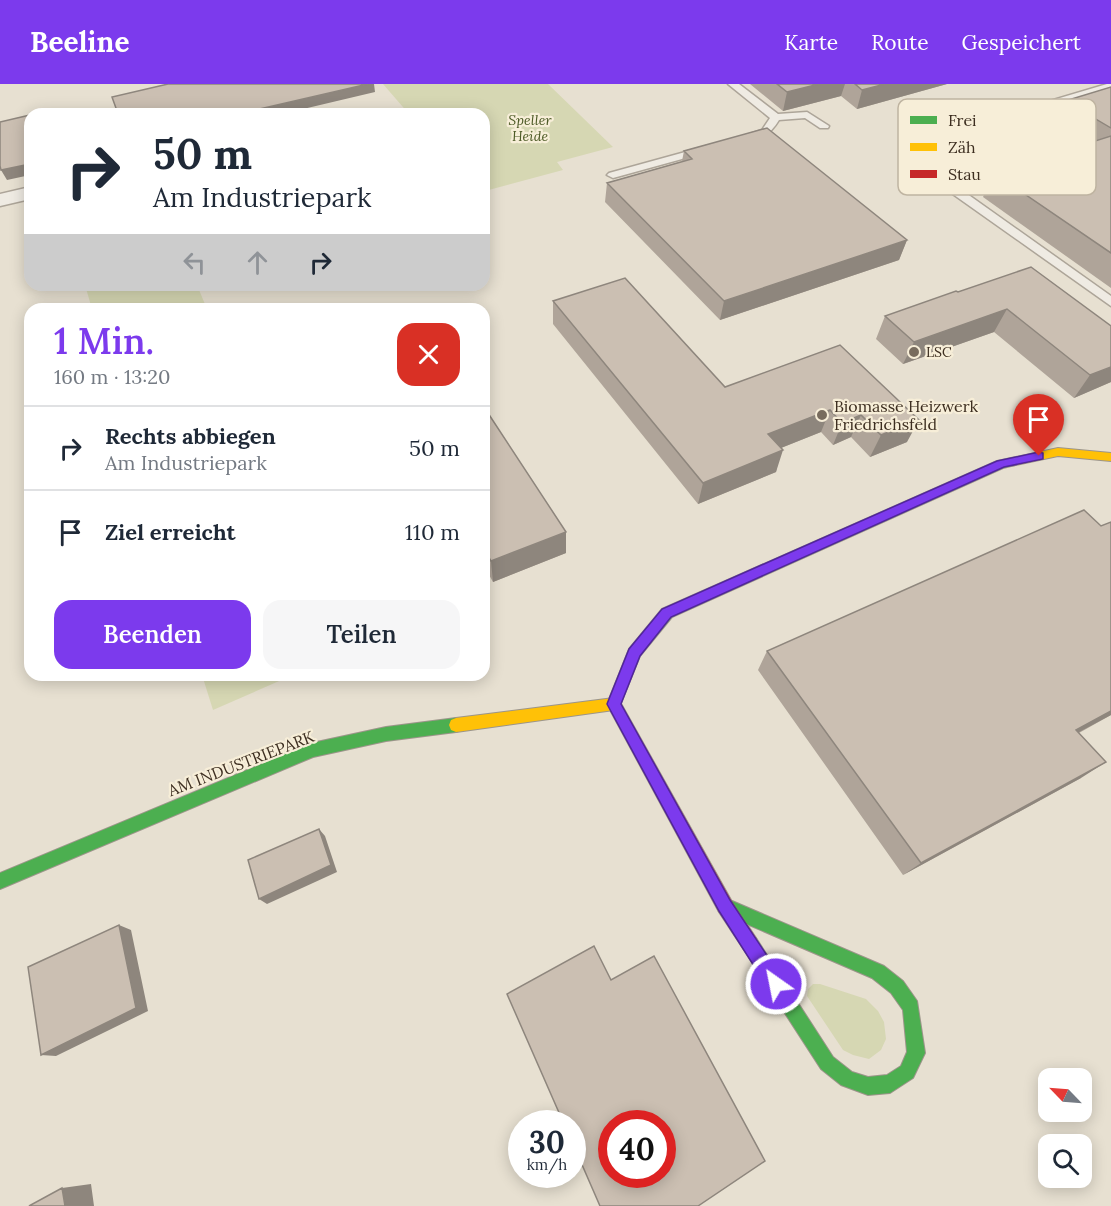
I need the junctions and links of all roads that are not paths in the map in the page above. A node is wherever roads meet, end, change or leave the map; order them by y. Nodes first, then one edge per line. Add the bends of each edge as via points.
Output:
1 (733, 84) edge
2 (1111, 86) edge
3 (1067, 99) edge
4 (776, 117) junction
5 (824, 126) dead end
6 (613, 175) dead end
7 (24, 194) edge
8 (962, 195) edge
9 (0, 200) edge
10 (1111, 302) edge
11 (1111, 456) edge
12 (614, 704) junction
13 (0, 881) edge
14 (725, 906) junction

1 - 4 lane
2 - 3 lane
4 - 5 lane via 807,115
4 - 6 lane via 766,132
7 - 9 street
8 - 10 lane
11 - 12 street via 1058,452 1001,464 667,613 634,653
12 - 13 street, AM INDUSTRIEPARK via 386,734 312,750
12 - 14 street
14 - 14 street via 827,1063 847,1079 868,1086 890,1084 907,1072 916,1053 911,1007 888,979

